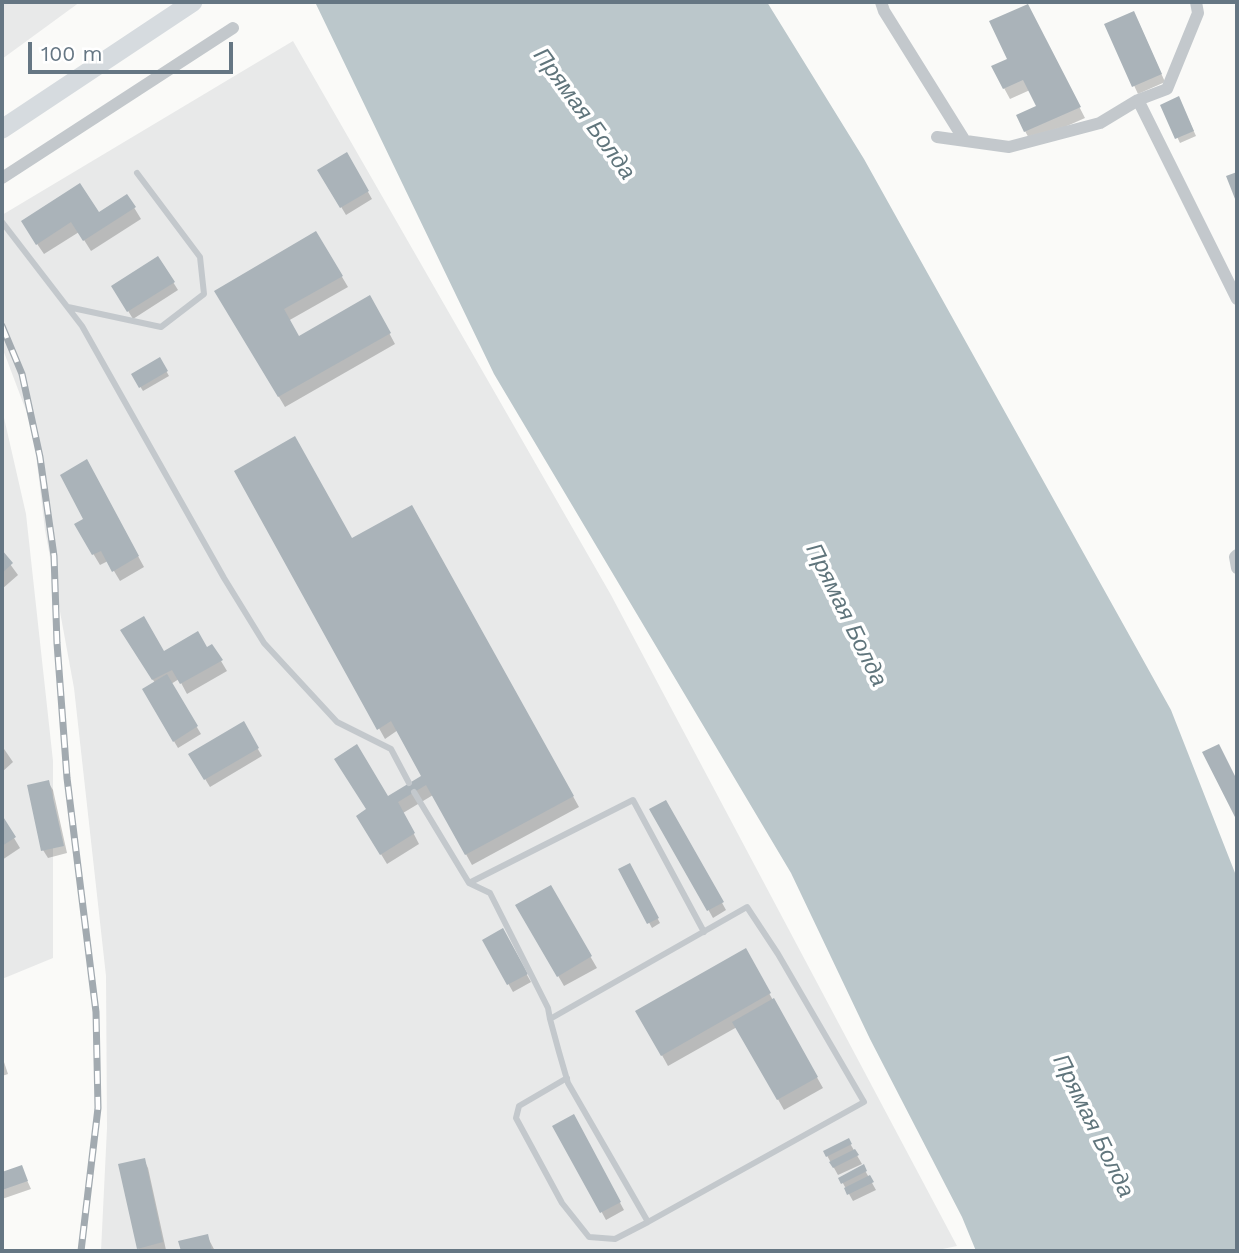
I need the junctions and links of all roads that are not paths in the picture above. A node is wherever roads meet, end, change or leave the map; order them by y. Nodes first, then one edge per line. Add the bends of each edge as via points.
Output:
1 (193, 2) edge
2 (881, 2) edge
3 (1196, 2) edge
4 (233, 28) dead end
5 (1138, 100) junction
6 (2, 129) edge
7 (937, 137) dead end
8 (965, 141) junction
9 (137, 173) dead end
10 (2, 178) edge
11 (2, 222) edge
12 (1237, 298) edge
13 (68, 307) junction
14 (1237, 555) edge
15 (1237, 568) edge
16 (409, 783) dead end
17 (414, 792) dead end
18 (469, 883) junction
19 (704, 932) junction
20 (550, 1019) junction
21 (567, 1077) junction
22 (648, 1222) junction

1 - 6 main road
2 - 8 street
3 - 5 street via 1198,13 1167,89
4 - 10 street
5 - 8 street via 1101,123 1009,147
5 - 12 street
7 - 8 street
9 - 13 lane via 200,257 204,294 161,327
11 - 13 lane
13 - 16 lane via 264,643 337,722 391,749
14 - 15 street
17 - 18 lane
18 - 19 lane via 633,800
18 - 20 lane via 490,893
19 - 20 lane
19 - 22 lane via 747,908 864,1102
20 - 21 lane
21 - 22 lane
21 - 22 lane via 519,1106 516,1118 562,1203 589,1237 615,1239

